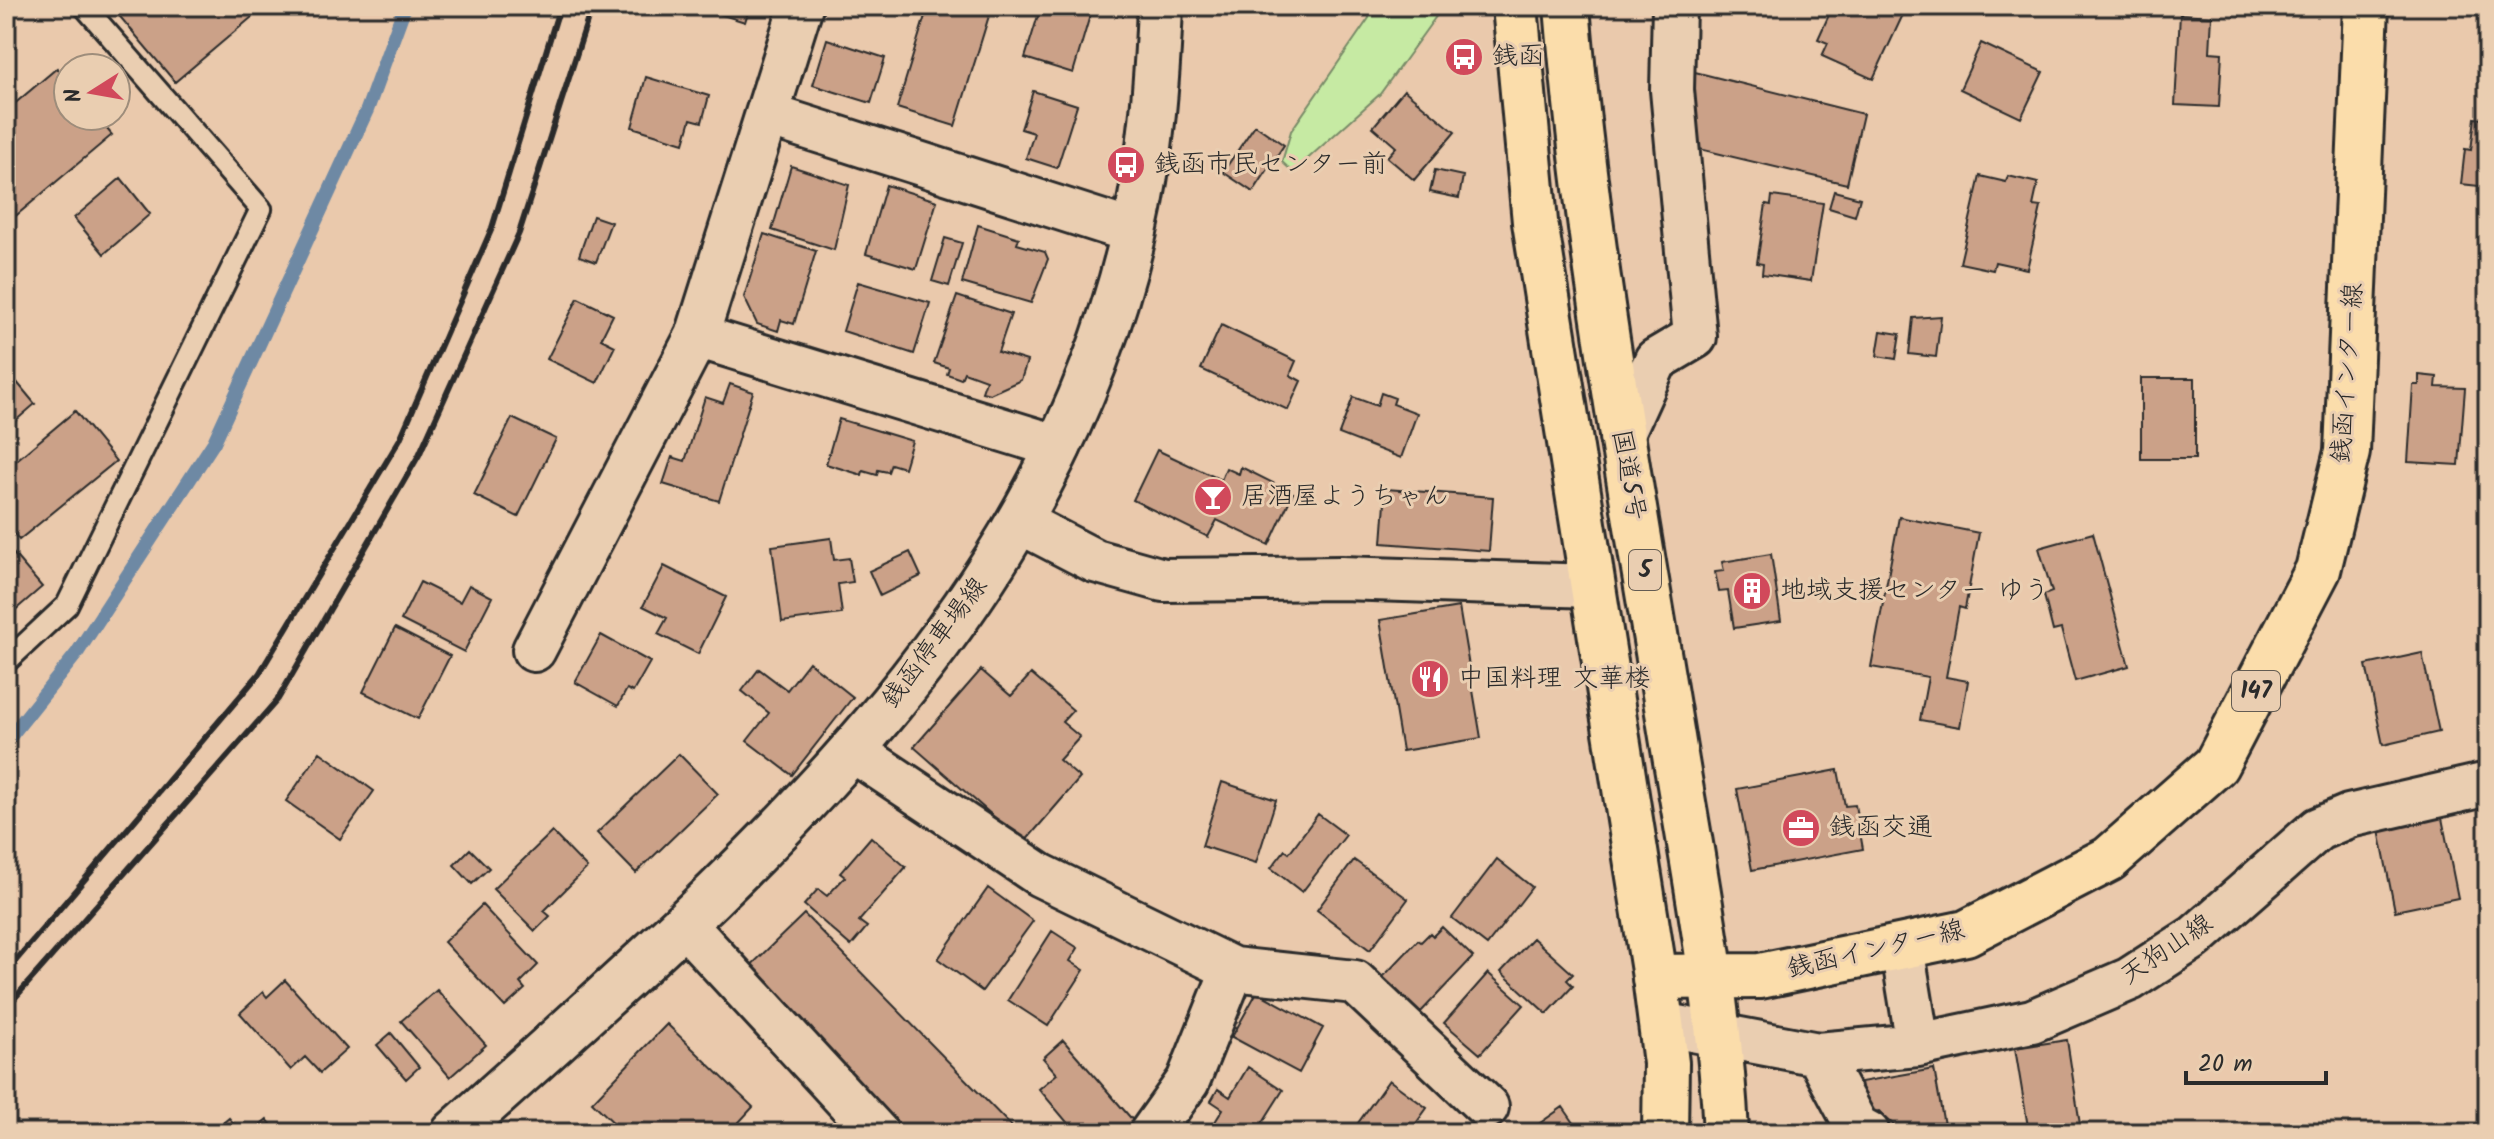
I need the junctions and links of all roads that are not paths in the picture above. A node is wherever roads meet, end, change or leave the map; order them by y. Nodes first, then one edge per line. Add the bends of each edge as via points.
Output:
1 (84, 6) edge
2 (801, 6) edge
3 (1160, 6) edge
4 (1515, 6) edge
5 (1567, 6) edge
6 (1674, 6) edge
7 (2366, 6) edge
8 (768, 115) junction
9 (1134, 232) junction
10 (697, 336) junction
11 (1621, 437) junction
12 (1059, 447) junction
13 (1020, 522) junction
14 (1593, 586) junction
15 (534, 650) dead end
16 (6, 662) edge
17 (852, 750) junction
18 (2488, 784) edge
19 (684, 924) junction
20 (1902, 947) junction
21 (1233, 969) junction
22 (1655, 977) junction
23 (1710, 979) junction
24 (1661, 1024) junction
25 (1719, 1032) junction
26 (1918, 1045) junction
27 (1818, 1054) junction
28 (1487, 1107) dead end
29 (454, 1133) edge
30 (877, 1133) edge
31 (1151, 1133) edge
32 (1665, 1133) edge
33 (1726, 1133) edge
34 (1868, 1133) edge

1 - 16 lane via 261,209 67,605
2 - 8 street
3 - 9 main road, 銭函停車場線 via 1157,75
4 - 14 main road, 国道5号 / 5 via 1535,222
5 - 11 main road, 国道5号 / 5 via 1580,153
6 - 11 street via 1672,90 1695,337 1656,360
7 - 20 main road, 銭函インター線 / 147 via 2347,452 2318,570 2216,765 2109,859 1966,933
8 - 9 street
8 - 10 street
9 - 12 main road, 銭函停車場線 via 1098,353
10 - 12 street
10 - 15 street
11 - 23 main road, 国道5号 / 5
12 - 13 main road, 銭函停車場線
13 - 14 street via 1095,561 1163,580 1341,578
13 - 17 main road, 銭函停車場線 via 978,588
14 - 22 main road, 国道5号 / 5
17 - 19 main road, 銭函停車場線 via 764,848
17 - 21 street via 1040,875
18 - 26 street, 天狗山線 via 2349,816 2318,829 2195,937 2130,979 2032,1021
19 - 29 main road, 銭函停車場線
19 - 30 street
20 - 23 main road, 銭函インター線 / 147 via 1760,976
20 - 26 street
21 - 28 street via 1355,982
21 - 31 street via 1188,1081
22 - 23 main road, 銭函インター線 / 147
22 - 24 main road, 国道5号 / 5
23 - 25 main road, 国道5号 / 5
24 - 25 street, 天狗山線
24 - 32 main road, 国道5号 / 5
25 - 27 street, 天狗山線 via 1766,1047
25 - 33 main road, 国道5号 / 5
26 - 27 street, 天狗山線
27 - 34 street via 1857,1127

